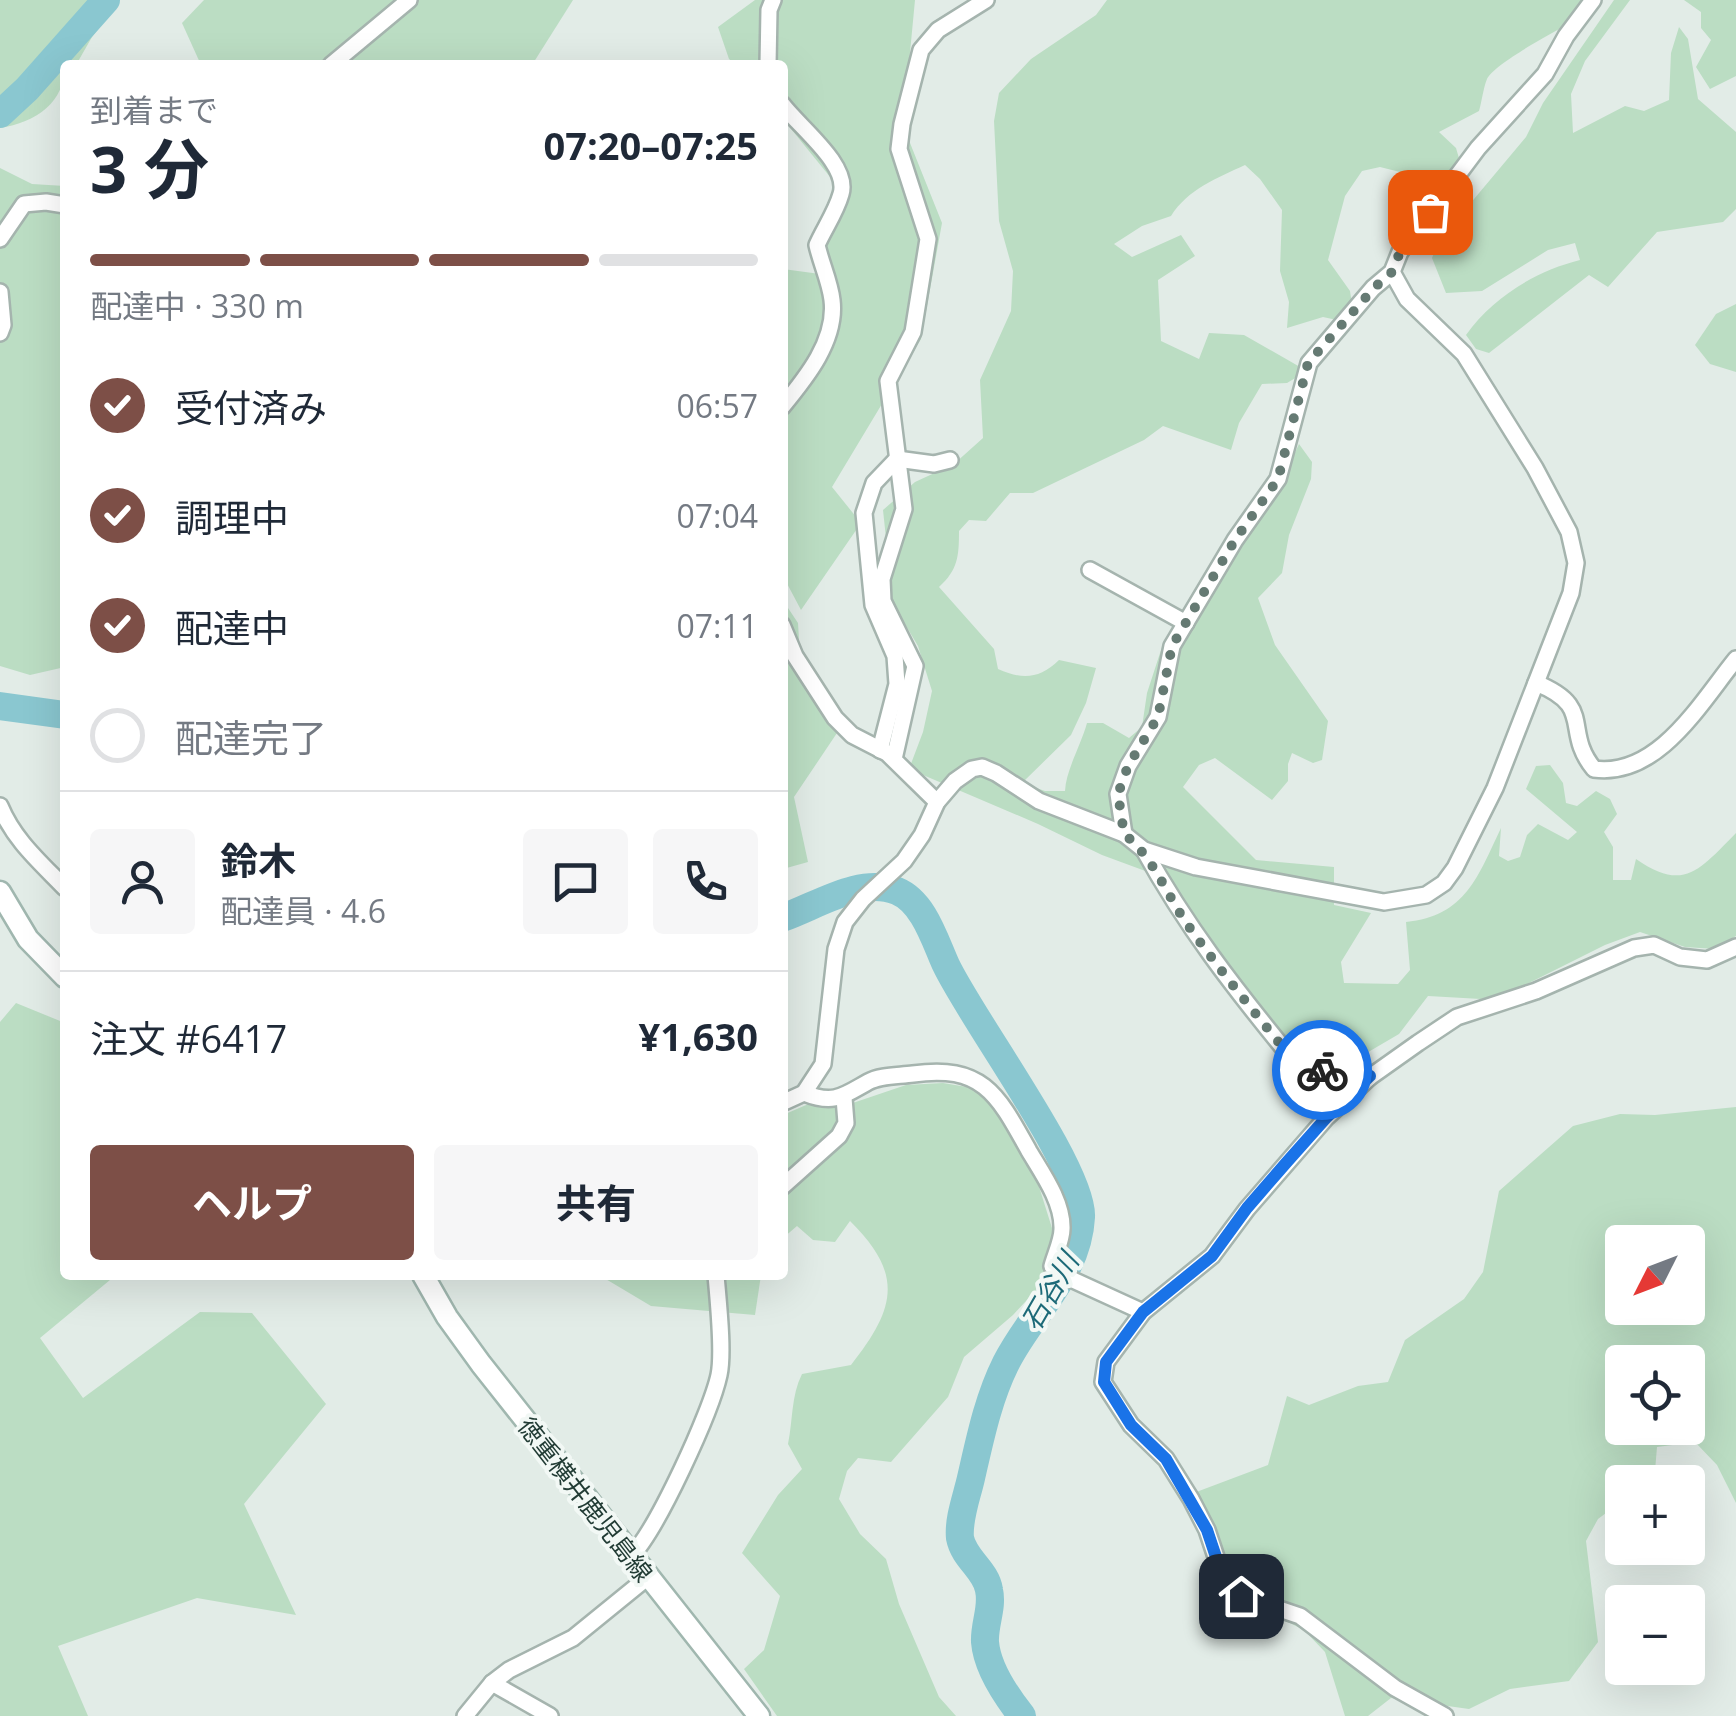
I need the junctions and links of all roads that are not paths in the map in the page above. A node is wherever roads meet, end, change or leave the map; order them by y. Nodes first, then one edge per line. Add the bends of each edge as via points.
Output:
1 (409, 0) edge
2 (774, 0) edge
3 (986, 0) edge
4 (1592, 0) edge
5 (336, 60) edge
6 (768, 60) edge
7 (788, 111) edge
8 (60, 204) edge
9 (0, 239) edge
10 (1392, 272) junction
11 (0, 292) edge
12 (0, 333) edge
13 (788, 399) edge
14 (897, 459) junction
15 (950, 460) dead end
16 (1090, 570) dead end
17 (1186, 623) junction
18 (788, 639) edge
19 (1736, 658) edge
20 (1536, 683) junction
21 (887, 754) junction
22 (937, 802) junction
23 (0, 806) edge
24 (1124, 834) junction
25 (1144, 850) junction
26 (60, 883) edge
27 (0, 892) edge
28 (1736, 947) edge
29 (60, 971) edge
30 (1370, 1076) junction
31 (804, 1093) junction
32 (844, 1098) junction
33 (788, 1100) edge
34 (788, 1182) edge
35 (426, 1280) edge
36 (716, 1280) edge
37 (1143, 1312) junction
38 (632, 1556) junction
39 (648, 1577) junction
40 (492, 1683) junction
41 (465, 1716) edge
42 (550, 1716) edge
43 (758, 1716) edge
44 (1445, 1716) edge

1 - 5 street
2 - 6 street
3 - 14 street via 938,30 921,50 902,124 899,150 928,239 913,332 888,381
4 - 10 street via 1545,74 1478,148
7 - 13 street via 833,160 843,182 817,245 833,319 819,356
8 - 9 street via 24,204
10 - 17 street via 1308,363 1278,479
10 - 20 street via 1407,299 1464,354 1570,532 1576,563 1571,593
11 - 12 street
14 - 15 street
14 - 21 street via 904,509 882,578 883,601 915,666
14 - 21 street via 874,483 864,512 873,605 895,656
16 - 17 street
17 - 24 street via 1172,646 1158,717 1118,794
18 - 21 street via 836,718
19 - 20 street via 1666,745 1614,772 1594,769 1582,755 1574,708 1560,692
20 - 25 street via 1455,868 1426,895 1384,902 1196,868
21 - 22 street
22 - 24 street via 955,781 982,767 1039,801
22 - 31 street via 904,862 846,922 836,949 827,1048
23 - 26 street via 15,835
24 - 25 street
25 - 30 street via 1223,975 1289,1055 1326,1071
27 - 29 main road via 28,939
28 - 30 street via 1707,960 1654,945 1634,948 1536,992 1457,1016
30 - 37 street via 1303,1144 1212,1256
31 - 32 street
31 - 33 street
32 - 34 street via 846,1123 839,1136
32 - 37 street via 872,1080 936,1070 955,1070 985,1086 1052,1190 1062,1228 1052,1266
35 - 38 main road, 徳重横井鹿児島線 via 471,1352
36 - 38 street via 720,1374 680,1470
37 - 44 street via 1106,1362 1104,1382 1190,1499 1225,1584 1300,1616 1382,1679
38 - 39 main road, 徳重横井鹿児島線
39 - 40 street via 573,1638
39 - 43 main road, 徳重横井鹿児島線
40 - 41 street
40 - 42 street

